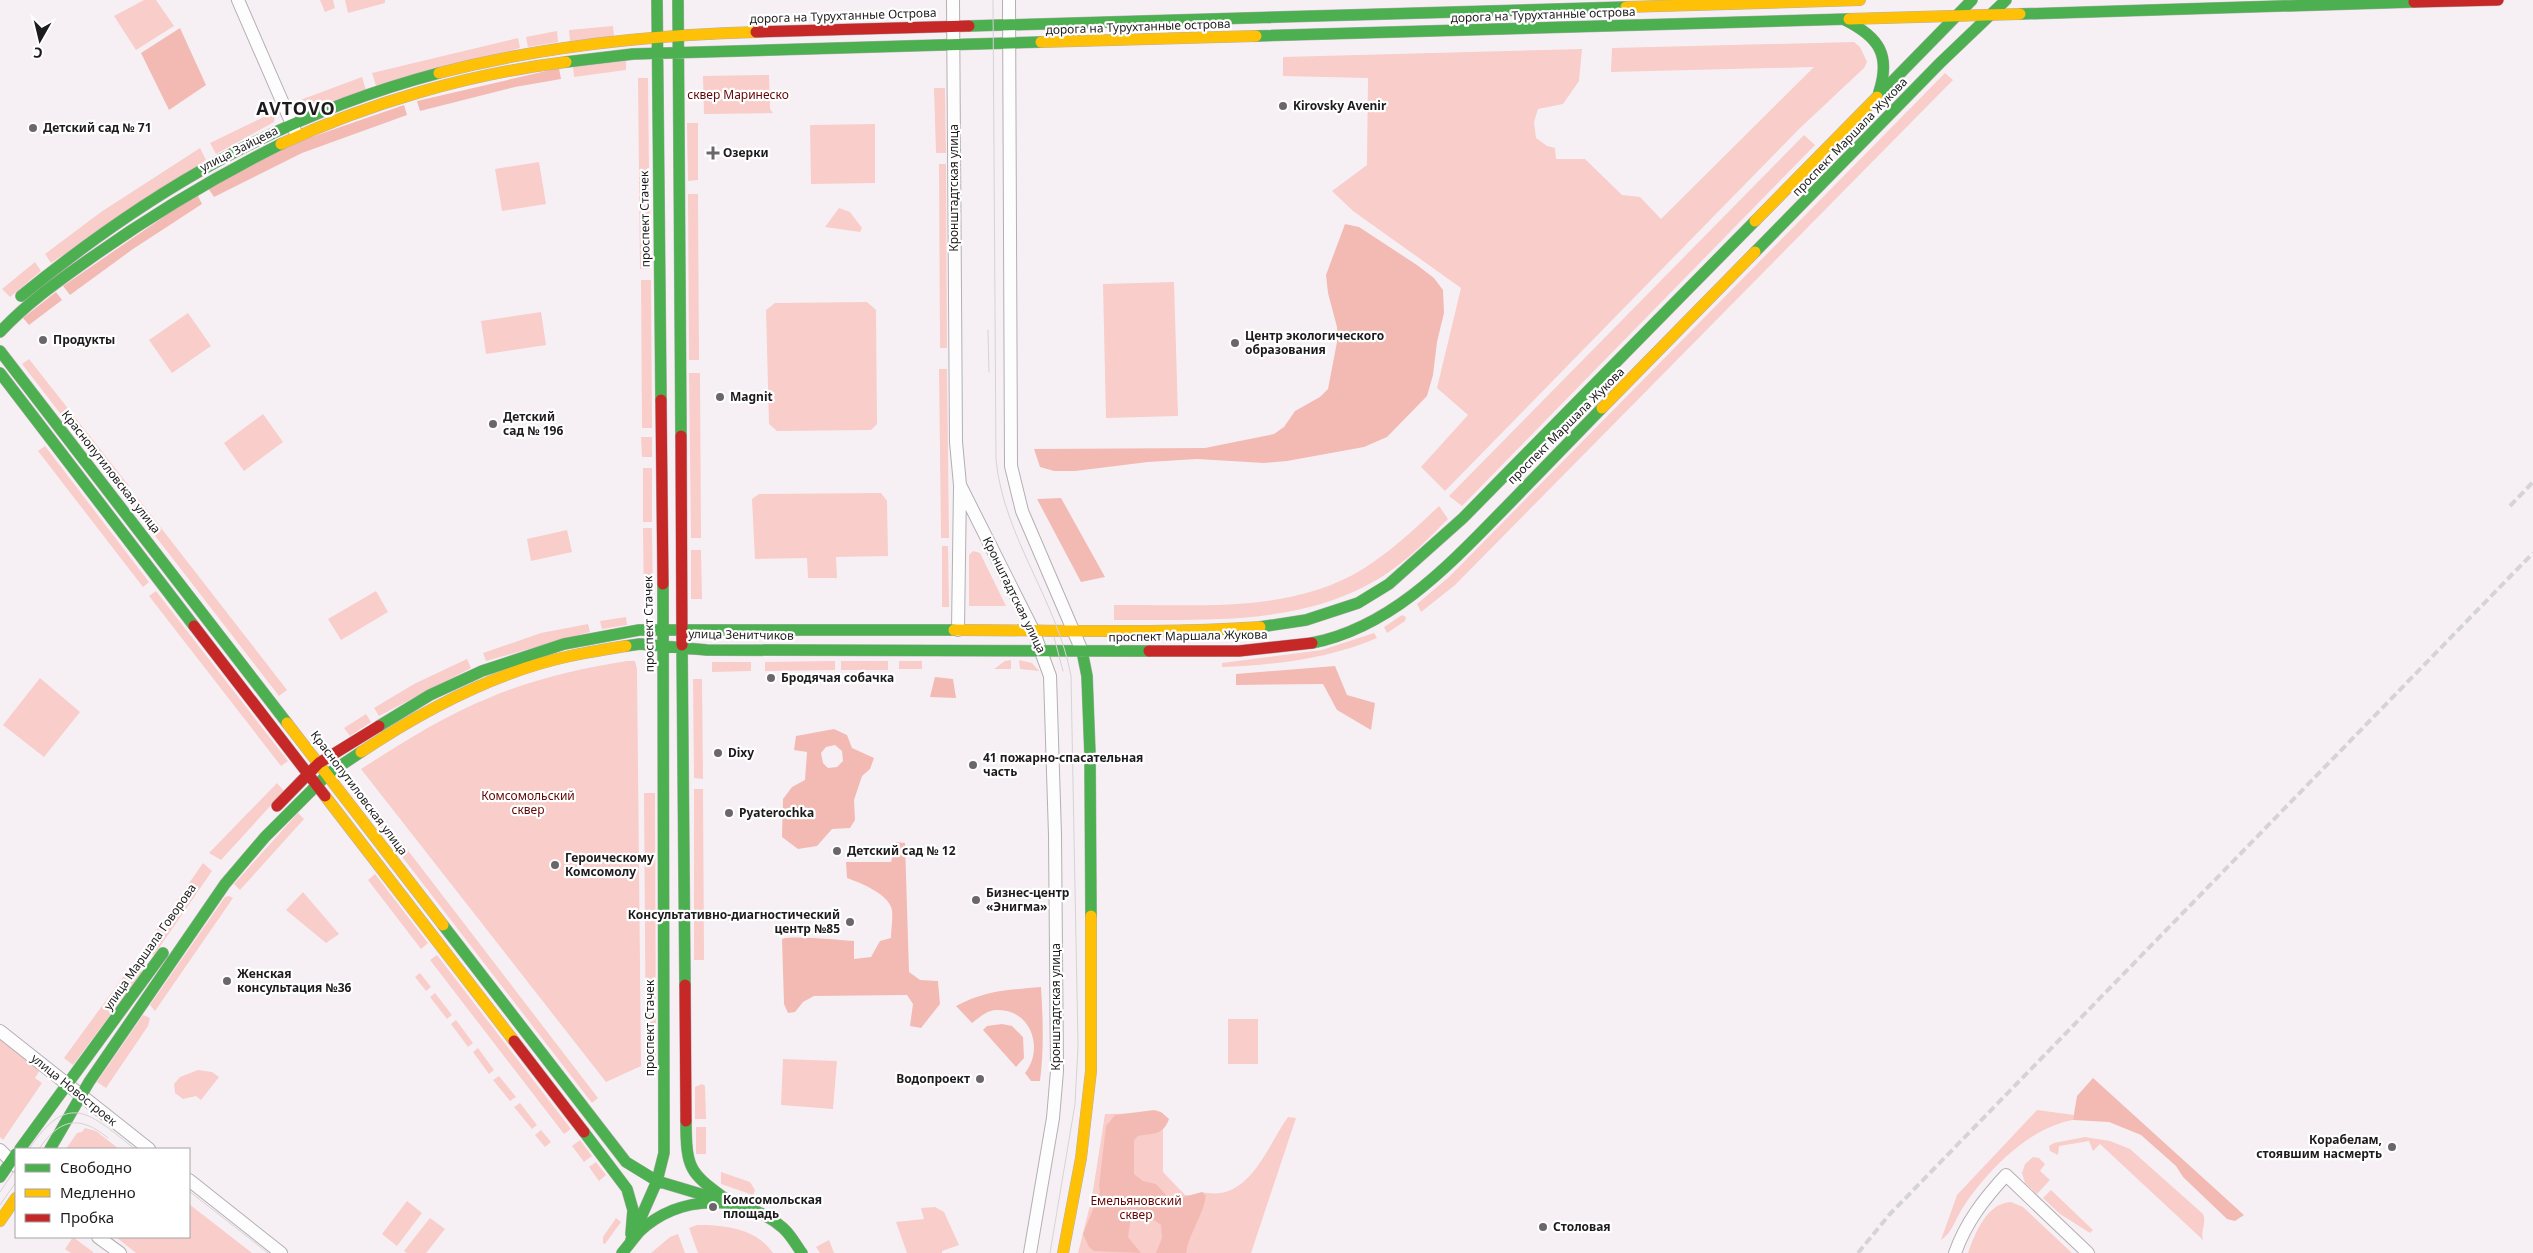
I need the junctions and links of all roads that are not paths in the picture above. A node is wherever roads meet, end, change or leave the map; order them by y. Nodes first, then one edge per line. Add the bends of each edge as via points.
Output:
1 (238, 0) edge
2 (657, 0) edge
3 (678, 0) edge
4 (953, 0) edge
5 (1009, 0) edge
6 (1860, 0) edge
7 (1972, 0) edge
8 (2006, 0) edge
9 (2498, 0) edge
10 (1606, 4) edge
11 (1955, 16) junction
12 (1990, 16) junction
13 (1842, 19) junction
14 (1009, 25) junction
15 (953, 27) junction
16 (1606, 27) junction
17 (678, 34) junction
18 (658, 38) junction
19 (1009, 44) junction
20 (953, 46) junction
21 (658, 54) junction
22 (678, 55) junction
23 (1879, 92) junction
24 (294, 130) junction
25 (12, 304) dead end
26 (0, 332) edge
27 (0, 351) edge
28 (0, 373) edge
29 (960, 485) junction
30 (663, 630) junction
31 (958, 630) junction
32 (1033, 630) junction
33 (683, 631) junction
34 (1076, 632) junction
35 (663, 645) junction
36 (683, 647) junction
37 (1042, 650) junction
38 (1082, 651) junction
39 (314, 768) junction
40 (322, 779) junction
41 (250, 836) dead end
42 (227, 863) dead end
43 (0, 1031) edge
44 (68, 1085) junction
45 (82, 1096) junction
46 (21, 1148) edge
47 (51, 1148) edge
48 (148, 1148) edge
49 (0, 1150) edge
50 (15, 1160) edge
51 (0, 1177) edge
52 (657, 1180) junction
53 (190, 1181) edge
54 (15, 1200) edge
55 (731, 1203) junction
56 (0, 1222) edge
57 (99, 1238) edge
58 (631, 1240) junction
59 (120, 1253) edge
60 (281, 1253) edge
61 (622, 1253) edge
62 (802, 1253) edge
63 (1030, 1253) edge
64 (1063, 1253) edge
65 (1955, 1253) edge
66 (2088, 1253) edge

1 - 24 street
2 - 18 main road, проспект Стачек
3 - 17 main road
4 - 15 street, Кронштадтская улица
5 - 14 street
6 - 10 main road, дорога на Турухтанные острова
7 - 11 main road, проспект Маршала Жукова
8 - 12 main road, проспект Маршала Жукова
9 - 12 main road, дорога на Турухтанные острова
10 - 14 main road, дорога на Турухтанные острова
10 - 16 street
11 - 12 main road, дорога на Турухтанные острова
11 - 13 main road, дорога на Турухтанные острова
11 - 23 main road, проспект Маршала Жукова
12 - 38 main road, проспект Маршала Жукова via 1477,536 1386,615 1348,633 1280,648 1203,652
13 - 16 main road, дорога на Турухтанные острова
13 - 23 main road via 1861,27 1880,48 1886,76
14 - 15 main road, дорога на Турухтанные Острова
14 - 19 street
15 - 17 main road, дорога на Турухтанные Острова
15 - 20 street, Кронштадтская улица
16 - 19 main road, дорога на Турухтанные острова
17 - 18 main road, улица Зайцева
17 - 22 main road
18 - 21 main road, проспект Стачек
18 - 24 main road, улица Зайцева via 567,48 461,68 374,94
19 - 20 main road, дорога на Турухтанные острова
19 - 34 street via 1011,466 1022,511
20 - 22 main road, дорога на Турухтанные острова
20 - 29 street, Кронштадтская улица via 956,442
21 - 22 main road, улица Зайцева
21 - 24 main road, улица Зайцева via 568,60 512,70
21 - 30 main road, проспект Стачек
22 - 33 main road
23 - 34 main road, проспект Маршала Жукова via 1463,518 1389,584 1358,603 1334,612 1274,626
24 - 25 main road, улица Зайцева via 216,162 151,200
24 - 26 main road, улица Зайцева via 158,211 56,284
27 - 39 main road, Краснопутиловская улица
28 - 39 main road, Краснопутиловская улица
29 - 31 street
29 - 32 street, Кронштадтская улица
30 - 33 main road, улица Зенитчиков
30 - 35 main road, проспект Стачек
30 - 39 main road, улица Зенитчиков via 639,630 564,644 482,671 413,705
31 - 32 main road, улица Зенитчиков
31 - 33 main road, улица Зенитчиков
32 - 34 main road, проспект Маршала Жукова
32 - 37 street, Кронштадтская улица
33 - 36 main road
34 - 38 street
35 - 36 main road, улица Зенитчиков
35 - 40 main road, улица Зенитчиков via 640,644 569,656 486,683 387,734
35 - 52 main road, проспект Стачек via 664,1153
36 - 37 main road, улица Зенитчиков via 707,650
36 - 55 main road via 686,1153 693,1174
37 - 38 main road, проспект Маршала Жукова
37 - 63 street, Кронштадтская улица via 1050,676 1058,1040 1053,1118
38 - 64 main road via 1087,676 1090,755 1091,1071 1081,1158
39 - 40 main road, Краснопутиловская улица
39 - 41 main road
40 - 45 main road via 265,837 225,884
40 - 52 main road, Краснопутиловская улица via 626,1162
40 - 58 main road, Краснопутиловская улица via 627,1188 633,1210
42 - 44 main road, улица Маршала Говорова
43 - 44 street, улица Новостроек
44 - 45 street, улица Новостроек
44 - 46 main road, улица Маршала Говорова
45 - 47 main road
45 - 48 street, улица Новостроек
49 - 50 street
50 - 51 main road
52 - 55 main road, Краснопутиловская улица
52 - 58 main road, проспект Стачек
53 - 60 street
54 - 56 main road
55 - 58 main road via 703,1202 676,1208 651,1221
55 - 62 main road via 748,1207 777,1224
57 - 59 street
58 - 61 main road
65 - 66 street via 1978,1206 2006,1175

